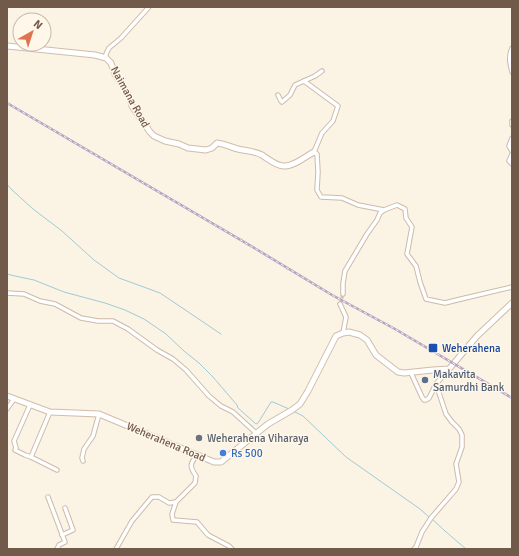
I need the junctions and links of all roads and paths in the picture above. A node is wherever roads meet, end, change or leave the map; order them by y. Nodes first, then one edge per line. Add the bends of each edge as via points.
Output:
1 (149, 7) edge
2 (7, 46) edge
3 (512, 48) edge
4 (106, 58) junction
5 (322, 71) dead end
6 (512, 72) edge
7 (304, 81) junction
8 (278, 95) dead end
9 (512, 121) edge
10 (512, 125) edge
11 (512, 138) edge
12 (314, 152) junction
13 (512, 152) edge
14 (512, 164) edge
15 (384, 210) junction
16 (512, 287) edge
17 (7, 293) edge
18 (343, 294) tunnel mouth
19 (512, 303) edge
20 (340, 304) tunnel mouth
21 (343, 333) junction
22 (449, 369) junction
23 (411, 373) junction
24 (436, 384) junction
25 (7, 396) edge
26 (14, 399) junction
27 (30, 405) junction
28 (7, 409) edge
29 (50, 412) junction
30 (99, 414) junction
31 (256, 434) junction
32 (197, 455) junction
33 (30, 457) junction
34 (83, 461) dead end
35 (57, 470) dead end
36 (48, 497) dead end
37 (176, 502) junction
38 (65, 508) dead end
39 (62, 535) junction
40 (58, 549) edge
41 (116, 549) edge
42 (232, 549) edge
43 (414, 549) edge

1 - 4 street via 109,48
2 - 4 main road, Naimana Road
3 - 6 street
4 - 12 main road, Naimana Road via 129,96 132,106 150,132 165,141 206,150 217,143 225,144 251,151 283,167
5 - 7 street
7 - 8 street via 295,85 290,95 282,102
7 - 12 street via 338,106
9 - 10 street
11 - 13 street via 509,146
12 - 15 street via 317,154 317,190 321,197 342,198 358,205
13 - 14 street via 509,161
15 - 16 street via 397,205 405,209 406,218 412,227 407,254 416,266 426,299 445,303
15 - 18 street via 345,271
17 - 31 street via 24,294 55,304 81,318 113,321 128,329 173,359 209,396 233,412
19 - 22 main road via 477,336
20 - 21 street via 346,317
21 - 23 main road via 360,335 367,340 376,355 398,372
21 - 31 main road, Weherahena Road via 336,336 300,404
22 - 23 main road
22 - 24 street
23 - 24 street via 424,400 429,398
24 - 43 street via 446,414 462,435 462,447 456,464 459,482 428,522
25 - 26 main road, Weherahena Road
26 - 27 main road, Weherahena Road
26 - 28 street
27 - 29 main road, Weherahena Road
27 - 33 street via 14,441 15,450
29 - 30 main road, Weherahena Road
29 - 33 street
30 - 32 main road, Weherahena Road
30 - 34 street via 93,436 84,449
31 - 32 main road, Weherahena Road via 221,462
32 - 37 street via 191,464 196,476 195,482
33 - 35 street
36 - 39 street
37 - 41 street via 169,503 159,497 152,497 132,521
37 - 42 street via 173,520 197,522 208,535
38 - 39 street via 73,530
39 - 40 street via 65,542 59,545

